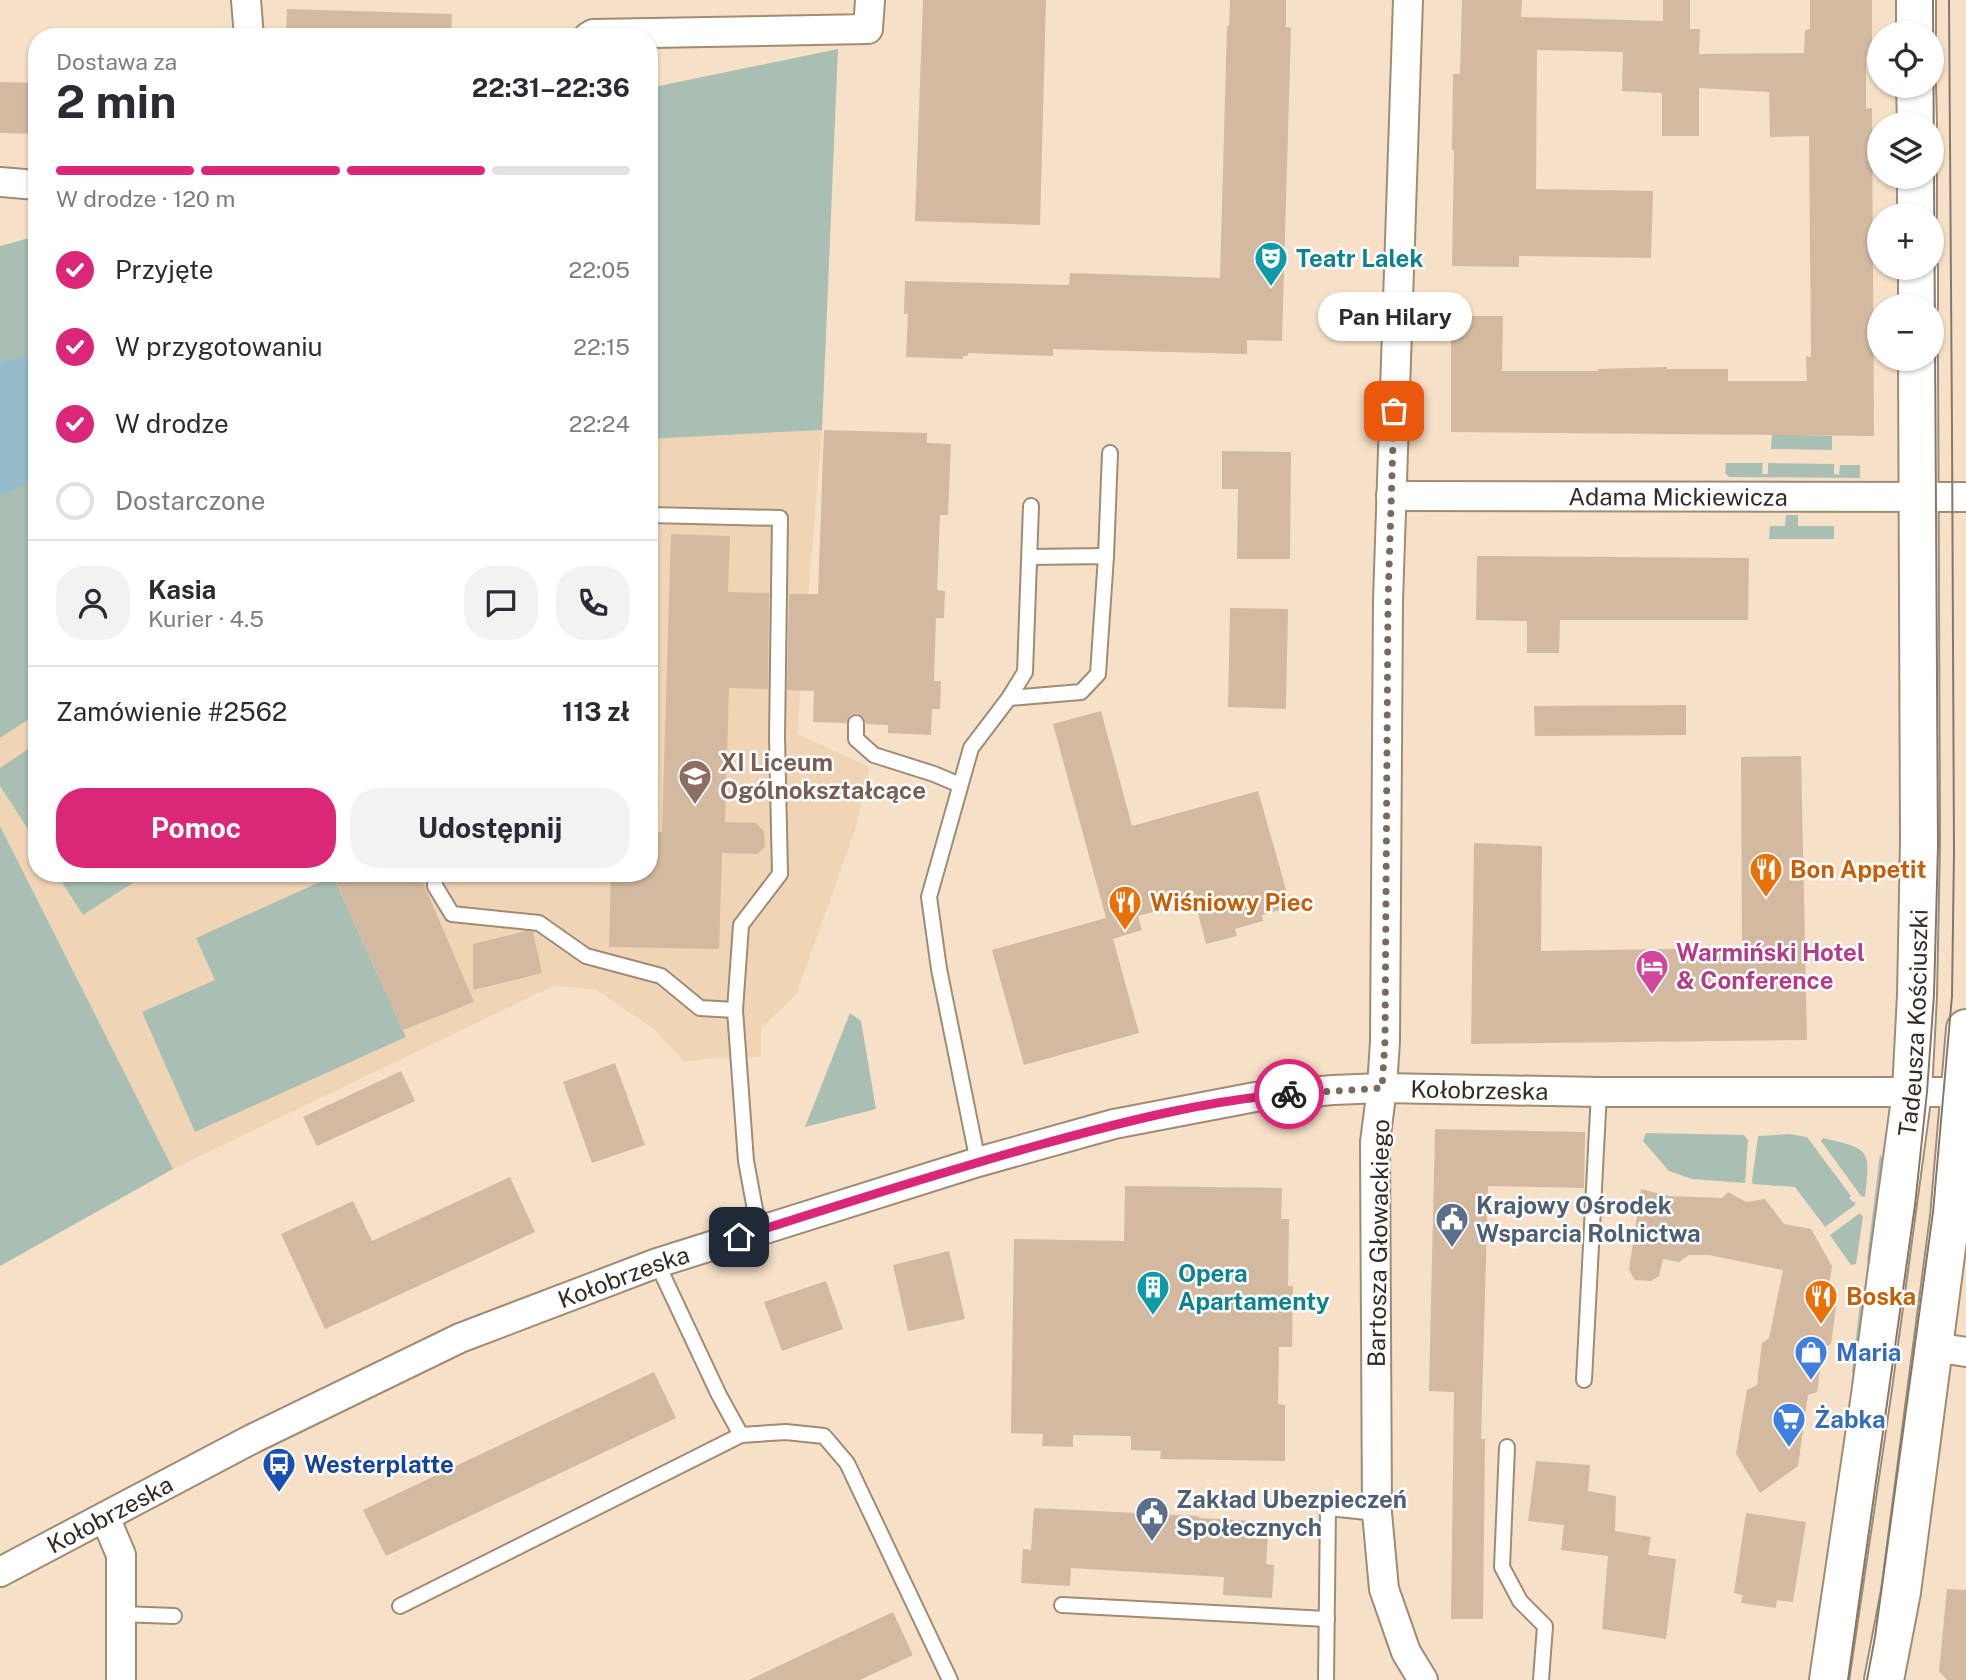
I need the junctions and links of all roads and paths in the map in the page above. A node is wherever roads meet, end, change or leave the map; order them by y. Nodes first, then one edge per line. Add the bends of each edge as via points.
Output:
1 (246, 0) edge
2 (870, 0) edge
3 (1408, 0) edge
4 (1916, 0) edge
5 (1916, 21) edge
6 (248, 28) edge
7 (658, 32) edge
8 (0, 182) edge
9 (28, 184) edge
10 (1918, 371) edge
11 (1110, 453) dead end
12 (1391, 496) junction
13 (1919, 497) junction
14 (1966, 497) edge
15 (1031, 506) dead end
16 (658, 515) edge
17 (1106, 556) junction
18 (1030, 557) junction
19 (1009, 698) junction
20 (856, 723) dead end
21 (960, 785) junction
22 (435, 882) edge
23 (735, 1010) junction
24 (1966, 1029) edge
25 (1382, 1088) junction
26 (1600, 1092) junction
27 (1912, 1092) junction
28 (1961, 1092) junction
29 (978, 1162) junction
30 (758, 1231) junction
31 (657, 1263) junction
32 (1950, 1350) edge
33 (1584, 1380) dead end
34 (741, 1435) junction
35 (1507, 1447) dead end
36 (1377, 1513) junction
37 (104, 1517) junction
38 (0, 1572) edge
39 (1062, 1605) dead end
40 (400, 1606) dead end
41 (121, 1614) junction
42 (174, 1616) dead end
43 (1327, 1619) junction
44 (121, 1680) edge
45 (950, 1680) edge
46 (1326, 1680) edge
47 (1423, 1680) edge
48 (1541, 1680) edge
49 (1829, 1680) edge
50 (1884, 1680) edge

1 - 6 street
2 - 7 street via 868,29
3 - 12 street, Bartosza Głowackiego
4 - 5 street
8 - 9 street
10 - 13 street, Tadeusza Kościuszki
11 - 17 lane
12 - 13 street, Adama Mickiewicza
12 - 25 street, Bartosza Głowackiego
13 - 14 street, Adama Mickiewicza
13 - 27 street, Tadeusza Kościuszki via 1920,842
15 - 18 lane
16 - 23 lane via 780,518 780,874 741,925
17 - 18 lane
17 - 19 lane via 1098,674 1081,692
18 - 19 lane via 1025,672
19 - 21 lane via 971,748
20 - 21 lane via 856,739 874,755
21 - 29 lane via 929,897
22 - 23 lane via 452,914 539,923 586,956 661,976 700,1009
23 - 30 lane via 746,1161
24 - 28 street
25 - 26 street, Kołobrzeska
25 - 29 street, Kołobrzeska via 1255,1097 1114,1124
25 - 36 street, Bartosza Głowackiego via 1375,1142
26 - 27 street, Kołobrzeska
26 - 33 lane
27 - 28 street, Kołobrzeska
27 - 49 street, Tadeusza Kościuszki
28 - 32 street via 1950,1217
29 - 30 street, Kołobrzeska
30 - 31 street, Kołobrzeska
31 - 34 lane
31 - 37 street, Kołobrzeska via 417,1357
32 - 50 street
34 - 40 lane
34 - 45 lane via 786,1432 824,1436 847,1463
35 - 48 lane via 1502,1567 1520,1601 1545,1626
36 - 43 lane via 1328,1508
36 - 47 street, Bartosza Głowackiego via 1384,1590 1406,1651
37 - 38 street, Kołobrzeska
37 - 41 street via 121,1555
39 - 43 lane
41 - 42 lane
41 - 44 street
43 - 46 lane

